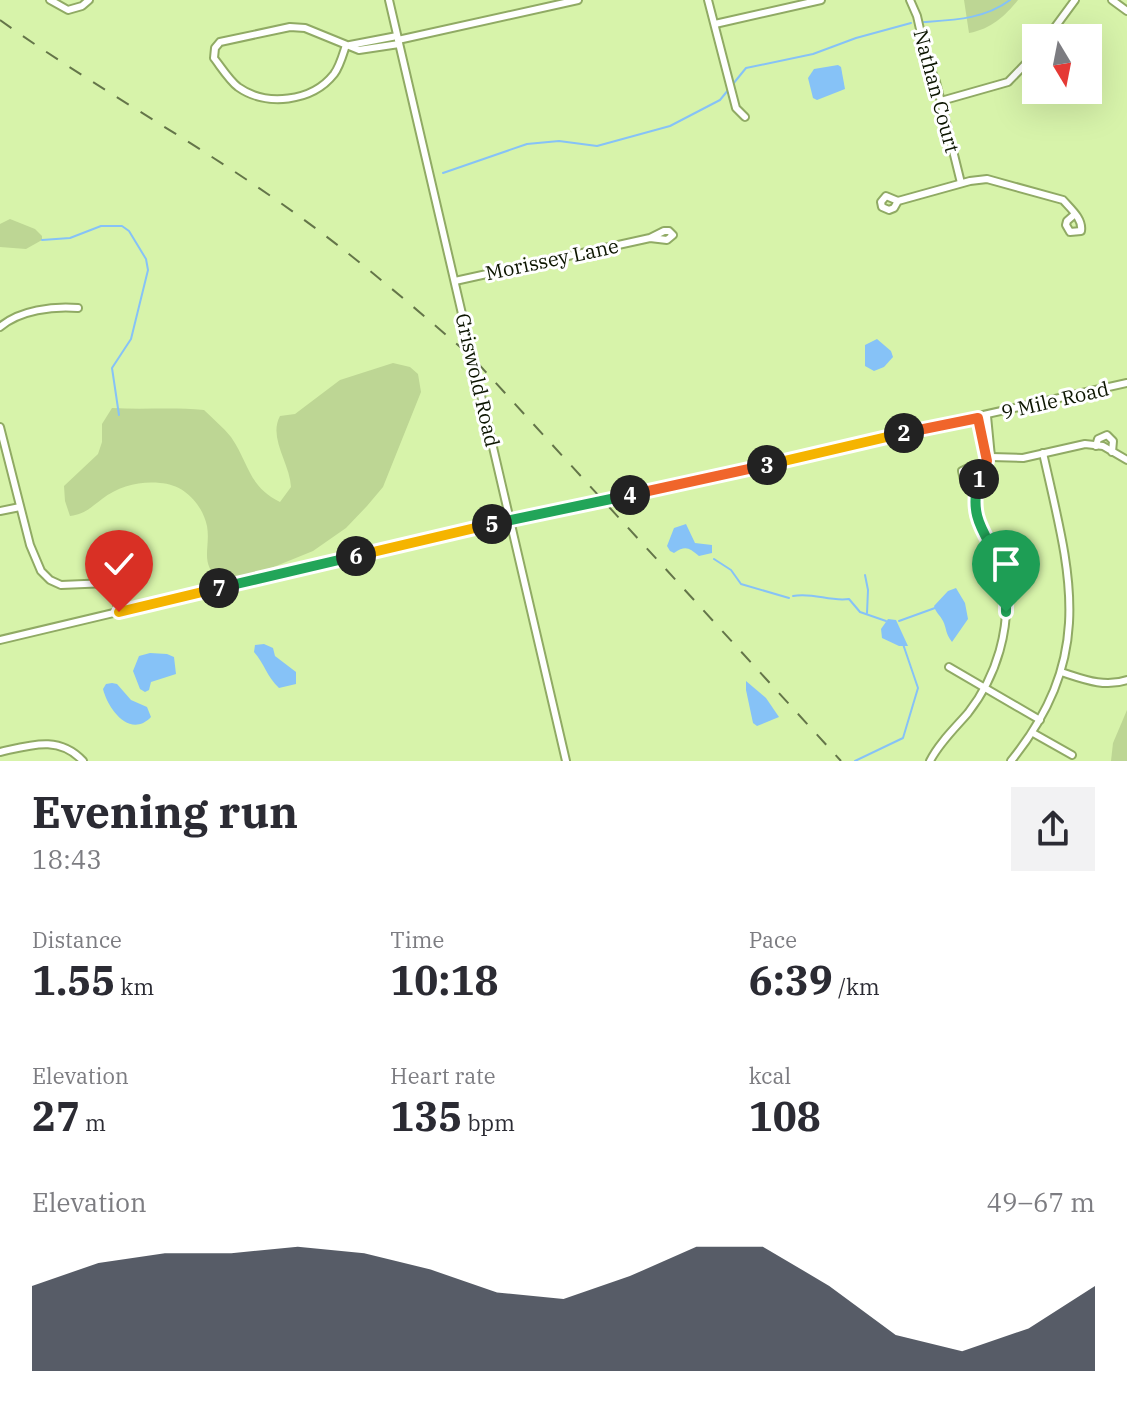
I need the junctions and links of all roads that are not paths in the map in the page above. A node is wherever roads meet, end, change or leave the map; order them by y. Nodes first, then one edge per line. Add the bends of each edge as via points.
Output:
1 (50, 0) edge
2 (89, 0) edge
3 (389, 0) edge
4 (578, 0) edge
5 (708, 0) edge
6 (821, 0) edge
7 (910, 0) edge
8 (1075, 0) edge
9 (1112, 0) edge
10 (1127, 11) edge
11 (715, 24) junction
12 (1057, 24) edge
13 (398, 40) junction
14 (346, 45) junction
15 (1022, 68) edge
16 (941, 101) junction
17 (745, 117) dead end
18 (961, 183) junction
19 (898, 201) dead end
20 (1075, 214) dead end
21 (650, 238) dead end
22 (455, 281) junction
23 (78, 308) dead end
24 (0, 327) edge
25 (1127, 383) edge
26 (987, 416) junction
27 (978, 418) junction
28 (0, 427) edge
29 (1096, 446) junction
30 (1112, 452) junction
31 (1043, 453) junction
32 (989, 459) junction
33 (1127, 460) edge
34 (982, 471) junction
35 (978, 484) junction
36 (20, 507) junction
37 (0, 511) edge
38 (511, 520) junction
39 (119, 612) junction
40 (0, 640) edge
41 (949, 667) dead end
42 (1061, 672) junction
43 (1127, 680) edge
44 (984, 689) junction
45 (1040, 720) junction
46 (1033, 733) junction
47 (4, 751) edge
48 (1072, 755) dead end
49 (10, 761) edge
50 (83, 761) edge
51 (566, 761) edge
52 (930, 761) edge
53 (1011, 761) edge

1 - 2 street via 68,10
3 - 13 street, Griswold Road
4 - 13 street
5 - 11 street
6 - 11 street
7 - 16 street, Nathan Court
8 - 12 street
9 - 10 street
11 - 17 street via 736,108
13 - 14 street
13 - 22 street, Griswold Road
14 - 14 street via 334,73 318,88 278,100 256,97 236,86 214,58 220,42 290,27
15 - 16 street via 1008,82
16 - 18 street, Nathan Court
18 - 19 street
18 - 20 street via 1007,183 1063,200
21 - 22 street, Morissey Lane
22 - 38 street, Griswold Road
23 - 24 street via 22,315
25 - 26 street, 9 Mile Road
26 - 27 street, 9 Mile Road
26 - 32 street
27 - 32 street
27 - 38 street, 9 Mile Road
28 - 36 street
29 - 30 street
29 - 30 street via 1107,435 1113,441
29 - 31 street
30 - 33 street
31 - 32 street
31 - 42 street via 1069,576 1070,624
32 - 34 street
34 - 35 street
34 - 35 street via 972,466 962,471 964,480
35 - 44 street via 975,507 981,531 1006,582 1003,638
36 - 37 street
36 - 39 street via 41,571 61,585 108,583
38 - 39 street, 9 Mile Road
38 - 51 street, Griswold Road
39 - 40 street, 9 Mile Road
41 - 44 street
42 - 43 street via 1096,683
42 - 45 street
44 - 45 street
44 - 52 street
45 - 46 street
46 - 48 street
46 - 53 street
47 - 49 street
47 - 50 street via 58,744

